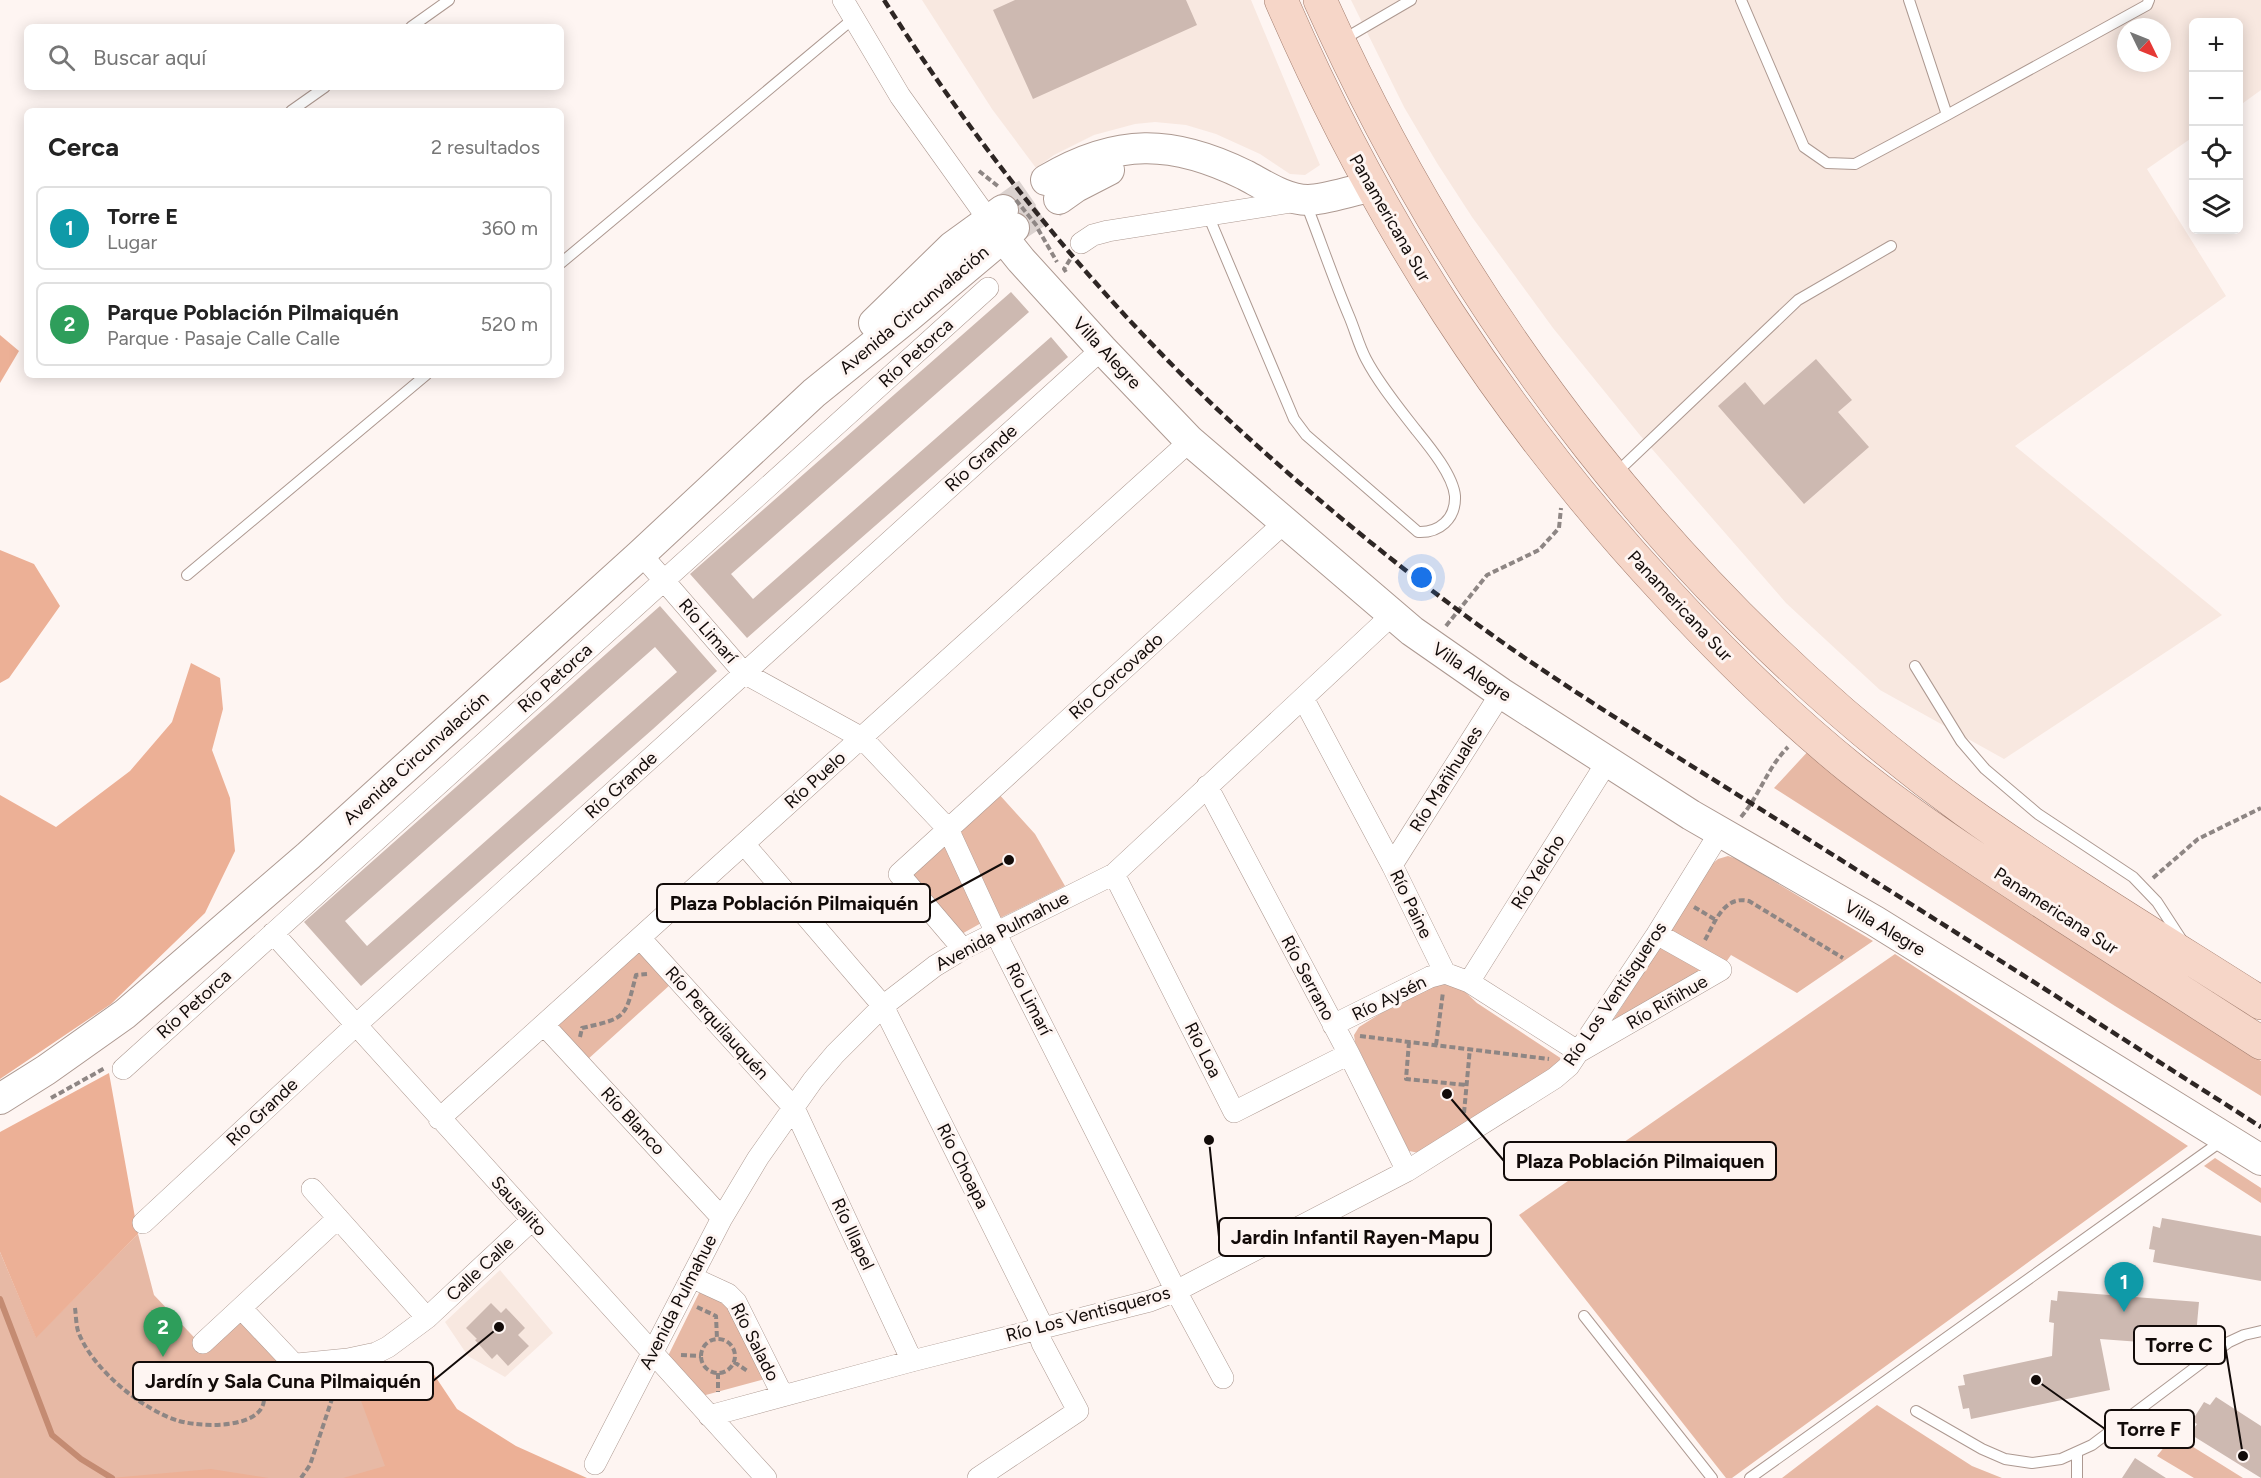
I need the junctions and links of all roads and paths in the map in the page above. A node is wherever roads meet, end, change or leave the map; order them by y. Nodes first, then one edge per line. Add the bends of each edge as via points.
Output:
1 (449, 0) edge
2 (1281, 0) edge
3 (1320, 0) edge
4 (1411, 0) edge
5 (1741, 0) edge
6 (1910, 0) edge
7 (2149, 0) edge
8 (849, 9) edge
9 (415, 24) edge
10 (1339, 42) junction
11 (321, 90) edge
12 (295, 108) edge
13 (1947, 115) junction
14 (1371, 187) junction
15 (1053, 190) tunnel mouth
16 (1308, 200) junction
17 (1208, 216) junction
18 (1010, 220) junction
19 (1081, 243) joint
20 (1891, 246) dead end
21 (564, 259) edge
22 (1064, 269) junction
23 (1071, 277) dead end
24 (988, 288) dead end
25 (1102, 349) junction
26 (422, 378) edge
27 (1190, 441) junction
28 (1612, 477) junction
29 (1567, 478) junction
30 (1284, 523) junction
31 (641, 554) junction
32 (187, 575) dead end
33 (664, 580) junction
34 (1392, 615) junction
35 (1430, 644) junction
36 (1915, 666) dead end
37 (744, 673) junction
38 (1501, 693) junction
39 (1303, 698) junction
40 (862, 738) junction
41 (1607, 762) junction
42 (1771, 766) dead end
43 (1207, 786) junction
44 (2261, 808) edge
45 (948, 830) junction
46 (1723, 833) junction
47 (744, 844) junction
48 (1392, 865) junction
49 (1114, 874) junction
50 (2144, 886) junction
51 (1687, 903) dead end
52 (1716, 920) junction
53 (995, 932) junction
54 (273, 933) junction
55 (1657, 934) junction
56 (640, 938) junction
57 (1705, 941) dead end
58 (963, 949) junction
59 (1844, 958) dead end
60 (2194, 960) junction
61 (671, 972) junction
62 (1444, 980) junction
63 (1468, 982) junction
64 (2261, 1003) edge
65 (883, 1006) junction
66 (544, 1025) junction
67 (1333, 1025) junction
68 (355, 1026) junction
69 (1409, 1042) junction
70 (2261, 1043) edge
71 (1352, 1045) junction
72 (1436, 1045) junction
73 (1470, 1048) junction
74 (1580, 1052) junction
75 (573, 1057) junction
76 (1554, 1059) dead end
77 (123, 1069) dead end
78 (1466, 1085) junction
79 (0, 1099) edge
80 (794, 1108) junction
81 (1463, 1116) dead end
82 (439, 1119) junction
83 (2226, 1137) junction
84 (2261, 1160) edge
85 (1407, 1171) junction
86 (312, 1189) dead end
87 (338, 1218) junction
88 (722, 1218) junction
89 (532, 1220) junction
90 (142, 1223) dead end
91 (699, 1281) junction
92 (1176, 1291) junction
93 (694, 1305) junction
94 (75, 1308) dead end
95 (241, 1308) junction
96 (691, 1316) dead end
97 (1584, 1316) dead end
98 (427, 1318) junction
99 (1040, 1327) junction
100 (2261, 1331) edge
101 (717, 1339) junction
102 (203, 1343) dead end
103 (701, 1356) junction
104 (662, 1358) junction
105 (348, 1359) junction
106 (912, 1361) junction
107 (292, 1362) junction
108 (718, 1373) junction
109 (1223, 1378) dead end
110 (718, 1392) dead end
111 (783, 1396) junction
112 (1916, 1411) dead end
113 (709, 1416) junction
114 (2077, 1453) junction
115 (595, 1464) dead end
116 (301, 1478) edge
117 (766, 1478) edge
118 (978, 1478) edge
119 (1712, 1478) edge
120 (1750, 1478) edge
121 (2077, 1478) edge

1 - 9 lane
2 - 14 main road, Panamericana Sur
3 - 10 main road, Panamericana Sur
4 - 10 lane
5 - 13 lane via 1804,147 1827,163 1855,164
6 - 13 lane
7 - 13 lane
8 - 18 street, Villa Alegre via 900,96
8 - 21 lane
10 - 28 main road, Panamericana Sur via 1408,177 1490,313
11 - 12 lane
14 - 16 main road
14 - 29 main road, Panamericana Sur via 1446,312
15 - 16 main road via 1133,163 1171,158 1210,160 1280,193
16 - 17 street
16 - 17 lane via 1366,359 1452,483 1453,510 1440,528 1418,532 1299,426
17 - 19 street via 1108,231
18 - 22 path
18 - 25 main road, Villa Alegre via 1021,260
18 - 31 main road, Avenida Circunvalación via 908,317 814,393
19 - 22 path
20 - 28 lane via 1798,300
22 - 23 path
24 - 33 street, Río Petorca
25 - 27 main road, Villa Alegre
25 - 37 street, Río Grande
26 - 32 lane
27 - 30 main road, Villa Alegre
27 - 40 street, Río Puelo
28 - 60 main road, Panamericana Sur via 1718,594 1863,729 1966,810
29 - 35 path via 1558,528 1539,550 1487,575
29 - 70 main road, Panamericana Sur via 1693,622 1851,768 1944,837
30 - 34 main road, Villa Alegre
30 - 45 street, Río Corcovado
31 - 33 street, Río Limarí
31 - 79 main road, Avenida Circunvalación via 308,856 125,1014
33 - 37 street, Río Limarí
33 - 54 street, Río Petorca
34 - 35 main road, Villa Alegre
34 - 39 street, Avenida Pulmahue
35 - 38 main road, Villa Alegre
36 - 50 lane via 1961,741 1985,769 2038,814
37 - 40 street, Río Limarí
37 - 68 street, Río Grande
38 - 41 main road, Villa Alegre
38 - 48 street, Río Mañihuales
39 - 43 street, Avenida Pulmahue
39 - 48 street, Río Paine
40 - 45 street, Río Limarí
40 - 47 street, Río Puelo
41 - 46 main road, Villa Alegre
41 - 63 street, Río Yelcho
42 - 46 path via 1753,804
43 - 49 street, Avenida Pulmahue
43 - 67 street, Río Serrano
44 - 50 path via 2198,839
45 - 53 street, Río Limarí
45 - 58 street, Río Corcovado via 899,874
46 - 55 street, Río Los Ventisqueros
46 - 83 main road, Villa Alegre via 1875,921
47 - 56 street, Río Puelo
47 - 65 street, Río Choapa
48 - 62 street, Río Paine
49 - 53 street, Avenida Pulmahue
49 - 71 street, Río Loa via 1234,1112
50 - 60 lane
51 - 52 path
52 - 57 path
52 - 59 path via 1733,900 1749,901
53 - 58 street, Avenida Pulmahue
53 - 92 street, Río Limarí
54 - 68 street, Sausalito
54 - 77 street, Río Petorca
55 - 74 street, Río Los Ventisqueros
55 - 74 street, Río Riñihue via 1721,970
56 - 61 street, Río Perquilauquén
56 - 66 street, Río Puelo
58 - 65 street, Avenida Pulmahue
60 - 64 main road, Panamericana Sur
61 - 75 path via 636,975 628,1008 614,1021 582,1028
61 - 80 street, Río Perquilauquén
62 - 63 street
62 - 67 street, Río Aysén via 1431,977
62 - 72 path
63 - 74 street
65 - 80 street, Avenida Pulmahue via 835,1054
65 - 99 street, Río Choapa
66 - 75 street, Río Blanco
66 - 82 street, Río Puelo
67 - 71 street, Río Serrano
68 - 82 street, Sausalito
68 - 90 street, Río Grande
69 - 71 path
69 - 72 path
69 - 78 path via 1406,1079
71 - 85 street, Río Serrano
72 - 73 path
73 - 76 path
73 - 78 path
74 - 85 street, Río Los Ventisqueros via 1555,1078
75 - 88 street, Río Blanco
78 - 81 path
80 - 88 street, Avenida Pulmahue
80 - 106 street, Río Illapel
82 - 89 street, Sausalito
83 - 84 main road, Villa Alegre
83 - 120 lane
85 - 92 street, Río Los Ventisqueros
86 - 87 street
87 - 95 street
87 - 98 street
88 - 91 street, Avenida Pulmahue
89 - 98 street, Calle Calle
89 - 104 street, Sausalito
91 - 93 path
91 - 104 street, Avenida Pulmahue
91 - 111 street, Río Salado via 728,1294 736,1302
92 - 99 street, Río Los Ventisqueros
92 - 109 street, Río Limarí
93 - 96 path
93 - 101 path via 716,1316
94 - 107 path via 78,1331 108,1376 154,1410 179,1420 208,1426 255,1417 265,1400 254,1374 256,1369
95 - 102 street
95 - 107 street
97 - 119 lane
98 - 105 street, Calle Calle via 376,1353
99 - 106 street, Río Los Ventisqueros
99 - 118 street, Río Choapa via 1042,1343 1078,1411
100 - 114 lane via 2229,1342 2106,1436
101 - 103 path via 708,1343
101 - 108 path via 732,1346 735,1356 732,1367
103 - 104 path
103 - 108 path via 708,1370
104 - 113 street, Sausalito
104 - 115 street, Avenida Pulmahue
105 - 107 street, Calle Calle
105 - 116 path via 335,1385 310,1465
106 - 111 street, Río Los Ventisqueros
108 - 110 path
111 - 113 street, Río Los Ventisqueros
112 - 114 lane via 2005,1459 2047,1462
113 - 117 street, Sausalito
114 - 121 lane

